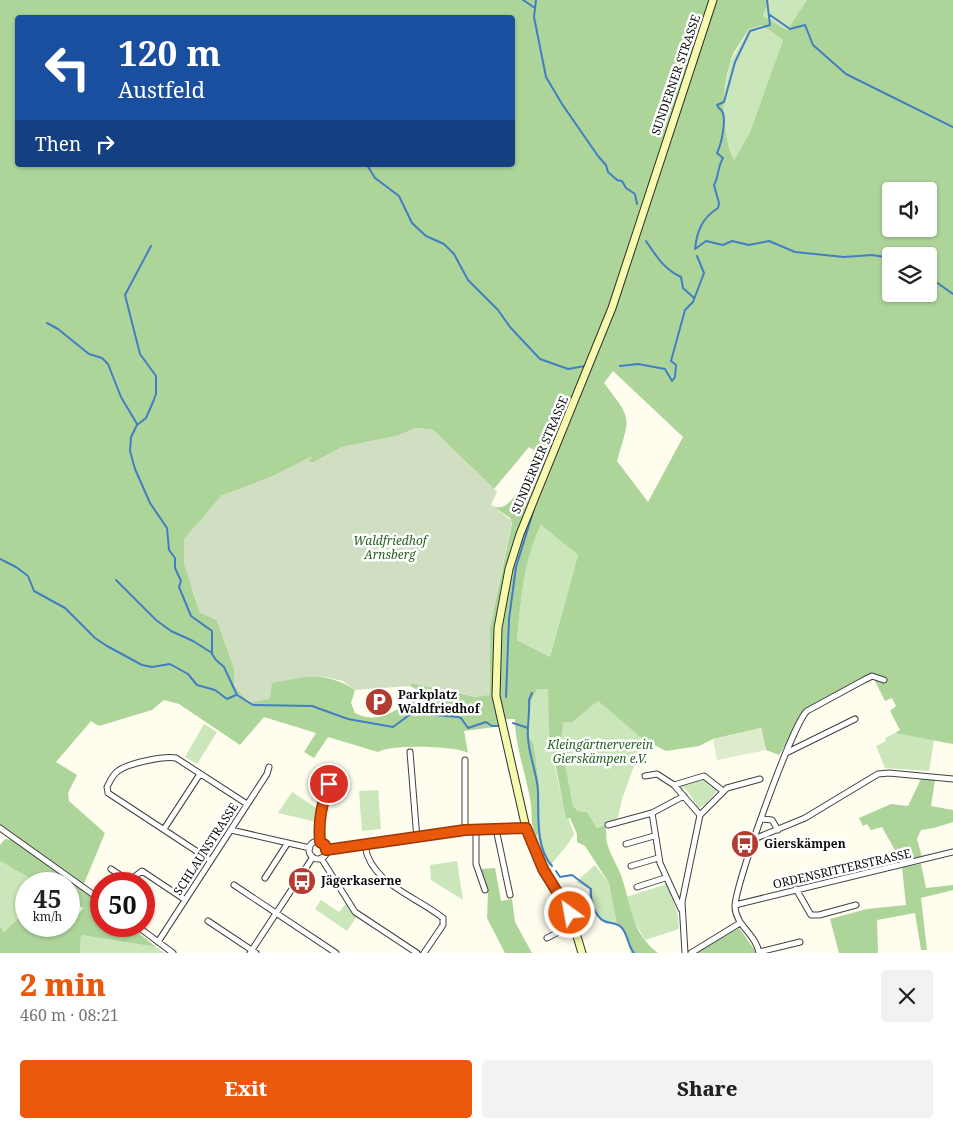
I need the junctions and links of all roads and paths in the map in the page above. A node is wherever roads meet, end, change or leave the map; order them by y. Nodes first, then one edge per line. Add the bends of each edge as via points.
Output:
1 (713, 0) edge
2 (884, 680) dead end
3 (855, 719) dead end
4 (410, 752) dead end
5 (785, 753) junction
6 (465, 760) dead end
7 (270, 767) dead end
8 (200, 774) junction
9 (645, 776) dead end
10 (760, 779) dead end
11 (953, 779) edge
12 (329, 784) dead end
13 (674, 785) junction
14 (723, 791) junction
15 (684, 796) junction
16 (246, 804) junction
17 (652, 813) junction
18 (700, 815) junction
19 (762, 819) junction
20 (608, 825) dead end
21 (0, 828) edge
22 (526, 828) junction
23 (164, 829) junction
24 (496, 829) junction
25 (231, 830) junction
26 (465, 830) junction
27 (476, 830) junction
28 (778, 830) junction
29 (654, 836) junction
30 (417, 839) junction
31 (754, 839) junction
32 (320, 842) junction
33 (287, 844) junction
34 (626, 844) dead end
35 (365, 846) junction
36 (310, 848) junction
37 (326, 850) junction
38 (953, 852) edge
39 (313, 857) junction
40 (321, 858) junction
41 (658, 858) junction
42 (210, 860) junction
43 (631, 866) dead end
44 (111, 869) dead end
45 (265, 878) dead end
46 (665, 878) junction
47 (234, 886) dead end
48 (637, 887) dead end
49 (796, 889) junction
50 (485, 890) dead end
51 (90, 892) edge
52 (510, 895) dead end
53 (184, 899) junction
54 (735, 905) junction
55 (856, 906) dead end
56 (681, 909) junction
57 (276, 914) junction
58 (208, 921) dead end
59 (740, 923) junction
60 (574, 924) junction
61 (151, 937) edge
62 (548, 938) dead end
63 (158, 942) junction
64 (800, 942) dead end
65 (252, 952) edge
66 (173, 953) edge
67 (336, 953) edge
68 (417, 953) edge
69 (424, 953) edge
70 (582, 953) edge
71 (685, 953) edge
72 (691, 953) edge
73 (759, 953) edge

1 - 22 main road, SUNDERNER STRASSE via 612,308 526,516 509,569 498,628 496,696
2 - 5 street via 872,676 807,711
3 - 5 street
4 - 30 street
5 - 19 street
6 - 26 street
7 - 16 street, SCHLAUNSTRASSE
8 - 16 street
8 - 23 street
8 - 23 street via 178,759 168,757 123,768 114,774 107,787 108,793
9 - 13 street via 656,774
10 - 14 street
11 - 28 street via 878,774 805,818
12 - 32 street via 321,806
13 - 14 street via 704,776
13 - 15 street
14 - 18 street
15 - 17 street
15 - 18 street
16 - 25 street, SCHLAUNSTRASSE
17 - 20 street
17 - 29 street
18 - 56 street
19 - 28 street via 772,820
19 - 31 street
21 - 51 street
22 - 24 street
22 - 60 main road, SUNDERNER STRASSE via 543,869 568,908
23 - 42 street
24 - 27 street
24 - 52 street
25 - 33 street
25 - 42 street, SCHLAUNSTRASSE
26 - 27 street
26 - 30 street
27 - 50 street via 476,864
28 - 31 street
29 - 34 street
29 - 41 street
30 - 35 street
31 - 54 street
32 - 36 street via 314,842
32 - 37 street
33 - 36 street
33 - 45 street
35 - 37 street
35 - 69 street via 370,862 380,875 443,918 443,925
36 - 39 street
37 - 40 street
38 - 49 street, ORDENSRITTERSTRASSE
39 - 40 street
39 - 57 street
40 - 68 street via 355,912
41 - 43 street
41 - 46 street
42 - 53 street, SCHLAUNSTRASSE
44 - 53 street via 129,881 142,871
46 - 48 street
46 - 56 street
47 - 57 street
49 - 54 street, ORDENSRITTERSTRASSE
49 - 55 street via 811,915
53 - 63 street, SCHLAUNSTRASSE
54 - 59 street
56 - 71 street
57 - 65 street
57 - 67 street
58 - 65 street
59 - 72 street
59 - 73 street via 753,938
60 - 62 street
60 - 70 main road, SUNDERNER STRASSE
61 - 63 street
63 - 66 street
64 - 73 street

